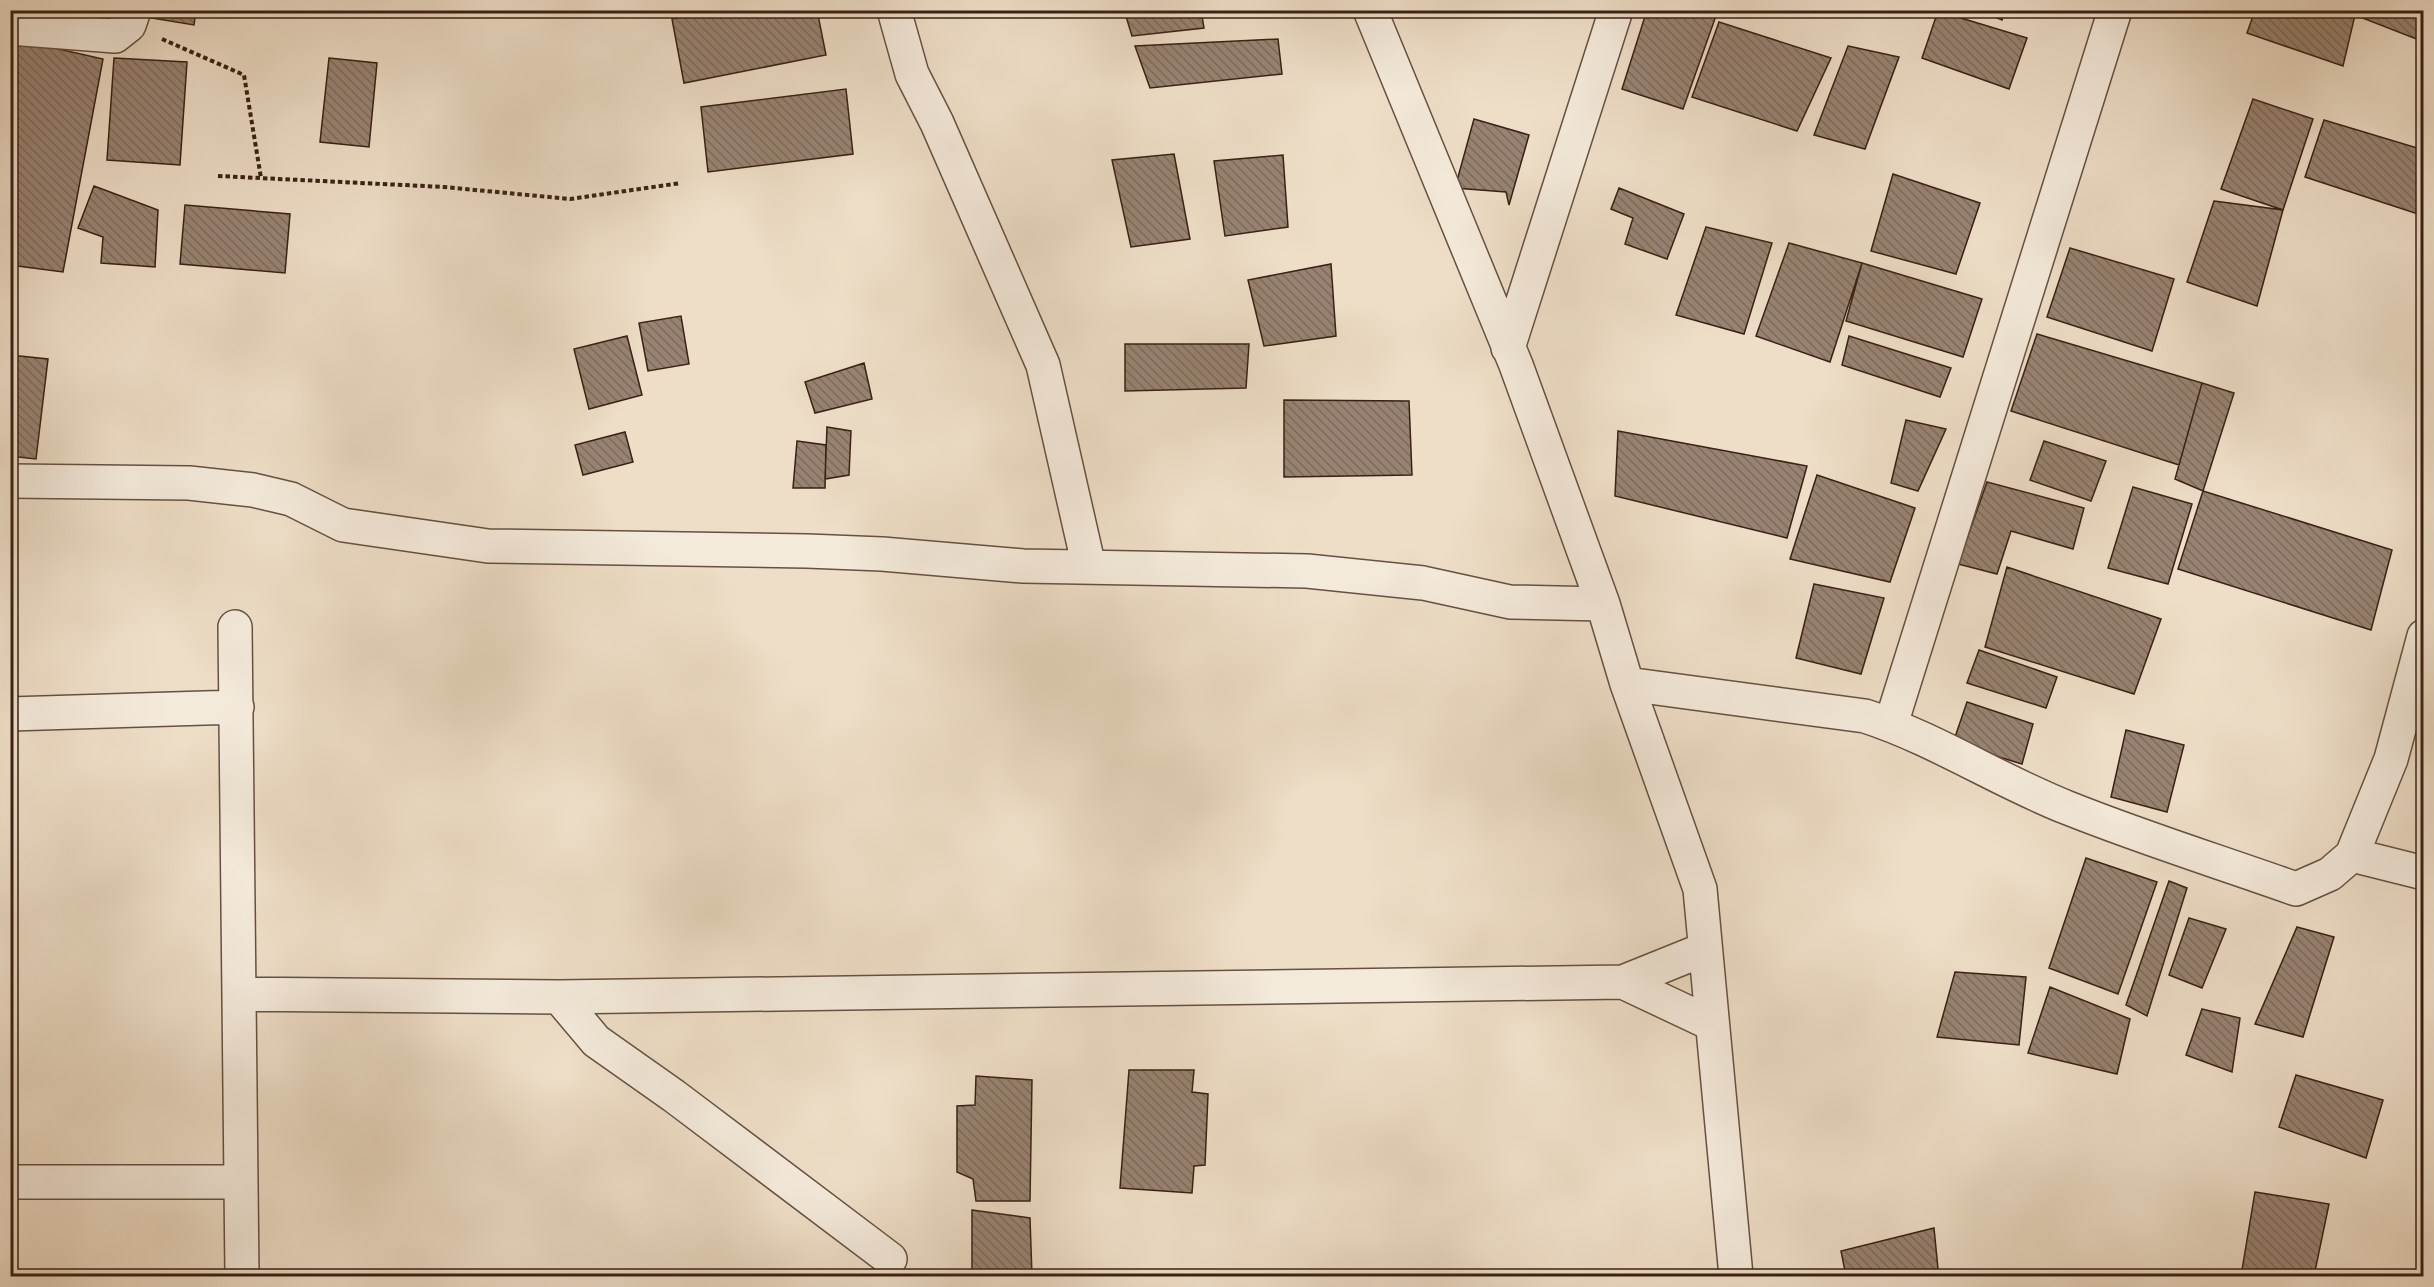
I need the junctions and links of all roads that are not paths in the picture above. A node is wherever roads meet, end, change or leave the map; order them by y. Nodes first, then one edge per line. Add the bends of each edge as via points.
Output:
1 (894, 10) edge
2 (1370, 10) edge
3 (1616, 10) edge
4 (2115, 10) edge
5 (131, 18) edge
6 (10, 28) edge
7 (1508, 348) junction
8 (10, 481) edge
9 (1089, 567) junction
10 (1603, 603) junction
11 (235, 627) dead end
12 (2424, 636) edge
13 (1627, 684) junction
14 (237, 707) junction
15 (10, 714) edge
16 (1891, 724) junction
17 (2352, 855) junction
18 (2424, 873) edge
19 (1705, 949) junction
20 (1623, 982) junction
21 (240, 994) junction
22 (559, 998) junction
23 (1712, 1024) junction
24 (10, 1182) edge
25 (241, 1182) junction
26 (890, 1259) dead end
27 (242, 1276) edge
28 (1736, 1276) edge

1 - 9 street via 912,74 1043,365
2 - 7 street
3 - 7 street
4 - 16 street
5 - 6 street via 115,36
7 - 10 street
8 - 9 street via 189,483 253,490 291,499 343,525 488,546 807,551
9 - 10 street via 1307,571 1423,584 1510,602
10 - 13 street
11 - 14 street
12 - 17 street via 2391,759
13 - 16 street via 1864,716
13 - 19 street via 1700,889
14 - 15 street
14 - 21 street
16 - 17 street via 2067,808 2296,890 2331,874
17 - 18 street
19 - 20 street
19 - 23 street
20 - 22 street
20 - 23 street
21 - 22 street
21 - 25 street
22 - 26 street via 596,1041
23 - 28 street
24 - 25 street
25 - 27 street

